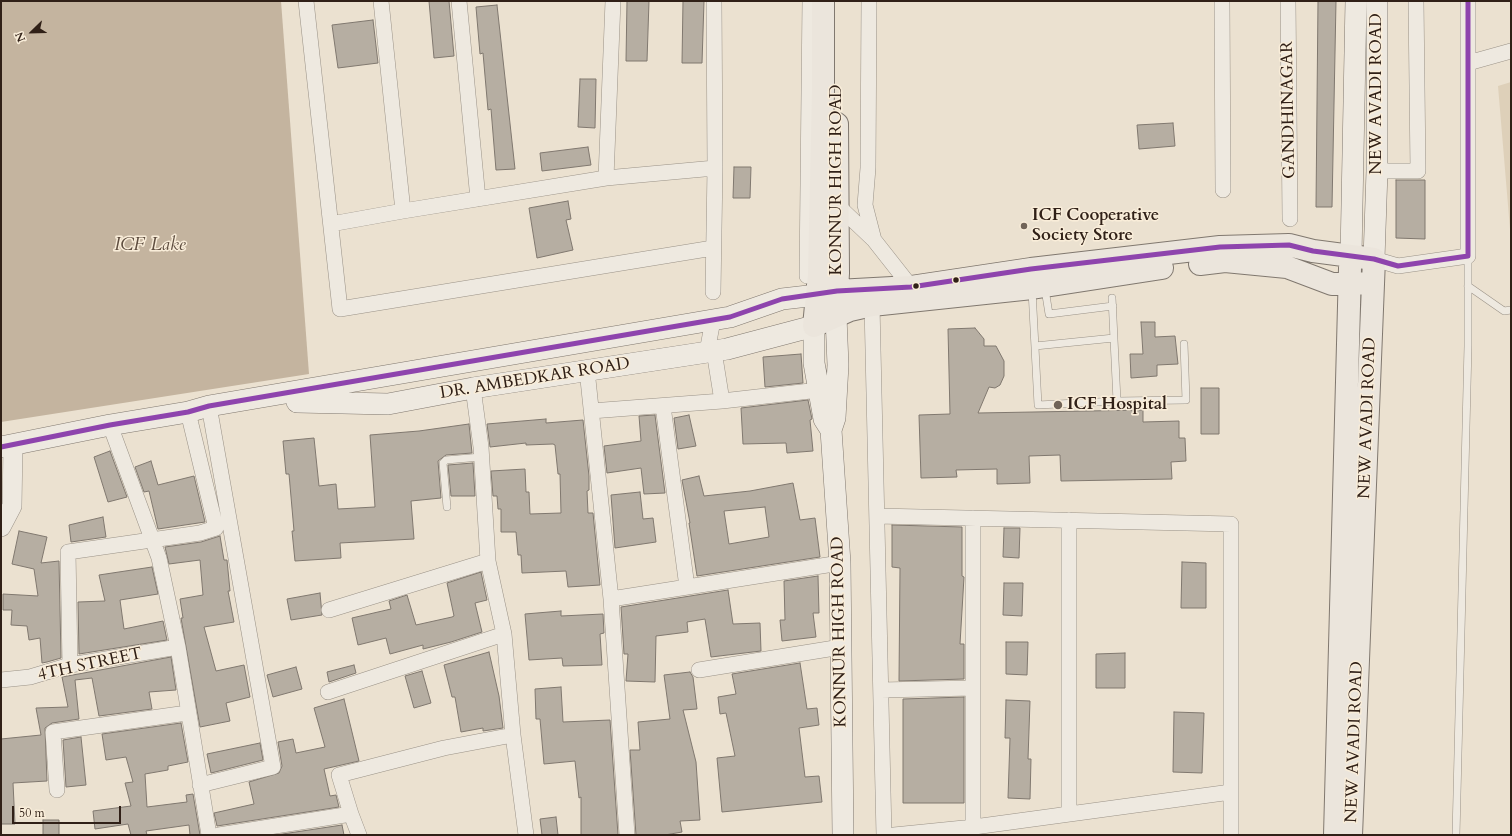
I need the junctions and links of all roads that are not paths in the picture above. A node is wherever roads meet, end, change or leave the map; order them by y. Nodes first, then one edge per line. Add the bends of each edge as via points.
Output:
1 (306, 1) edge
2 (381, 1) edge
3 (459, 1) edge
4 (613, 1) edge
5 (714, 1) edge
6 (810, 1) edge
7 (823, 1) edge
8 (837, 1) edge
9 (869, 1) edge
10 (1222, 1) edge
11 (1288, 1) edge
12 (1356, 1) edge
13 (1377, 1) edge
14 (1416, 1) edge
15 (1468, 1) edge
16 (1511, 51) edge
17 (1468, 63) junction
18 (715, 168) junction
19 (1377, 171) junction
20 (606, 178) junction
21 (1223, 190) dead end
22 (478, 198) junction
23 (837, 205) junction
24 (403, 210) junction
25 (1290, 219) dead end
26 (332, 224) junction
27 (874, 240) junction
28 (713, 248) junction
29 (1351, 256) junction
30 (1468, 256) junction
31 (1374, 259) junction
32 (1398, 266) junction
33 (1038, 278) junction
34 (1373, 283) junction
35 (1350, 284) junction
36 (1468, 286) junction
37 (821, 287) junction
38 (911, 287) junction
39 (713, 292) dead end
40 (1112, 298) dead end
41 (872, 305) junction
42 (1113, 306) junction
43 (1511, 310) edge
44 (836, 317) junction
45 (713, 320) junction
46 (814, 326) junction
47 (1114, 338) junction
48 (1184, 344) dead end
49 (1035, 346) junction
50 (710, 351) junction
51 (586, 370) junction
52 (473, 388) junction
53 (819, 390) junction
54 (253, 400) junction
55 (722, 401) junction
56 (1117, 401) junction
57 (209, 406) junction
58 (663, 406) junction
59 (591, 411) junction
60 (188, 412) junction
61 (110, 425) junction
62 (830, 430) junction
63 (7, 446) edge
64 (481, 457) junction
65 (447, 507) dead end
66 (877, 516) junction
67 (973, 518) junction
68 (1069, 520) junction
69 (1, 527) edge
70 (151, 541) junction
71 (488, 561) junction
72 (840, 563) junction
73 (687, 587) junction
74 (611, 599) junction
75 (329, 610) dead end
76 (504, 634) junction
77 (841, 646) junction
78 (178, 647) junction
79 (70, 665) junction
80 (699, 670) dead end
81 (1, 680) edge
82 (973, 688) junction
83 (881, 690) junction
84 (328, 692) dead end
85 (187, 713) junction
86 (513, 735) junction
87 (200, 785) junction
88 (58, 790) dead end
89 (1231, 792) junction
90 (350, 814) junction
91 (1069, 814) junction
92 (973, 831) edge
93 (209, 835) edge
94 (219, 835) edge
95 (359, 835) edge
96 (526, 835) edge
97 (627, 835) edge
98 (843, 835) edge
99 (884, 835) edge
100 (894, 835) edge
101 (1231, 835) edge
102 (1334, 835) edge
103 (1352, 835) edge
104 (1456, 835) edge

1 - 26 street
2 - 24 street
3 - 22 street
4 - 20 street
5 - 18 street
6 - 37 street
7 - 37 main road
8 - 23 main road, KONNUR HIGH ROAD
9 - 27 street via 866,206
10 - 21 street
11 - 25 street, GANDHINAGAR
12 - 29 main road, NEW AVADI ROAD
13 - 19 main road, NEW AVADI ROAD
14 - 19 street via 1418,171
15 - 17 street
16 - 17 street
17 - 30 street
18 - 20 street
18 - 28 street
19 - 31 main road, NEW AVADI ROAD
20 - 22 street
22 - 24 street
23 - 27 street
23 - 37 main road, KONNUR HIGH ROAD
24 - 26 street
26 - 28 street via 340,309
27 - 38 street
28 - 39 street
29 - 31 main road
29 - 33 main road via 1289,245 1220,246
29 - 35 main road, NEW AVADI ROAD
30 - 32 street
30 - 36 lane
31 - 32 street
31 - 34 main road, NEW AVADI ROAD
32 - 34 street
33 - 35 main road via 1160,269 1225,261 1287,267 1332,284
33 - 38 main road
33 - 41 main road
33 - 42 lane via 1049,314
33 - 49 lane
34 - 35 main road
34 - 103 main road, NEW AVADI ROAD
35 - 102 main road, NEW AVADI ROAD
36 - 43 lane via 1504,311
36 - 104 lane
37 - 38 main road
37 - 44 main road, KONNUR HIGH ROAD
37 - 45 main road, DR. AMBEDKAR ROAD via 730,317
37 - 46 main road
40 - 42 lane
41 - 44 main road via 850,310
41 - 66 street
42 - 47 lane
44 - 46 main road
44 - 62 main road, KONNUR HIGH ROAD via 835,418
45 - 50 street
45 - 54 main road, DR. AMBEDKAR ROAD
46 - 50 main road, DR. AMBEDKAR ROAD via 786,335
46 - 53 main road, KONNUR HIGH ROAD via 814,363
47 - 49 lane
47 - 56 lane
48 - 56 lane via 1186,400
49 - 56 lane via 1038,405
50 - 51 main road, DR. AMBEDKAR ROAD
50 - 55 street
51 - 52 main road, DR. AMBEDKAR ROAD
51 - 59 street
52 - 54 main road, DR. AMBEDKAR ROAD via 388,404
52 - 64 street
53 - 55 street
53 - 62 main road, KONNUR HIGH ROAD via 824,419
54 - 57 main road, DR. AMBEDKAR ROAD
55 - 58 street
57 - 60 main road, DR. AMBEDKAR ROAD
57 - 87 street via 273,767
58 - 59 street
58 - 73 street
59 - 74 street
60 - 61 main road, DR. AMBEDKAR ROAD
60 - 70 street via 216,528
61 - 63 main road, DR. AMBEDKAR ROAD
61 - 70 street
62 - 72 main road, KONNUR HIGH ROAD
63 - 69 street via 12,506
64 - 65 lane via 446,460 443,463
64 - 71 street
66 - 67 street
66 - 83 street
67 - 68 street
67 - 82 street
68 - 89 street via 1231,524
68 - 91 street
70 - 78 street via 159,558
70 - 79 street via 68,552
71 - 75 street
71 - 76 street
72 - 73 street
72 - 77 main road, KONNUR HIGH ROAD
73 - 74 street
74 - 97 street
76 - 84 street
76 - 86 street
77 - 80 street
77 - 98 main road, KONNUR HIGH ROAD
78 - 79 street, 4TH STREET
78 - 85 street
79 - 81 street, 4TH STREET via 30,677
82 - 83 street
82 - 92 street
83 - 99 street
85 - 87 street
85 - 88 street via 53,732
86 - 90 street via 444,748 339,775
86 - 96 street
87 - 93 street
89 - 91 street
89 - 101 street
90 - 94 street
90 - 95 street
91 - 92 street
92 - 100 street

